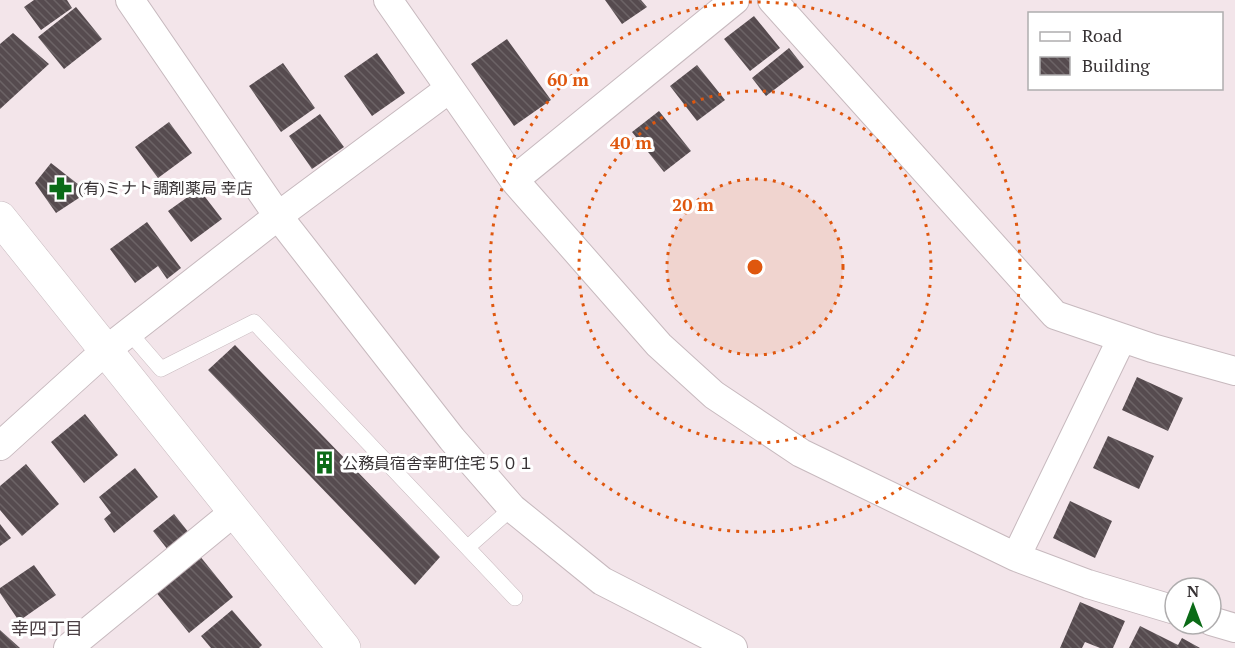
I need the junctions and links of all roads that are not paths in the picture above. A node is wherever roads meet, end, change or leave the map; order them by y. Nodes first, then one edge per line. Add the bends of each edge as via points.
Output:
1 (130, 0) edge
2 (388, 0) edge
3 (735, 0) edge
4 (772, 0) edge
5 (449, 89) junction
6 (514, 180) junction
7 (278, 216) junction
8 (0, 218) edge
9 (1122, 338) junction
10 (117, 342) junction
11 (1235, 371) edge
12 (0, 446) edge
13 (512, 508) junction
14 (234, 512) junction
15 (468, 547) junction
16 (1016, 557) junction
17 (515, 598) dead end
18 (1163, 606) edge
19 (68, 648) edge
20 (344, 648) edge
21 (733, 648) edge

1 - 7 street
2 - 5 street
3 - 6 street
4 - 9 street via 1055,315
5 - 6 street
5 - 7 street
6 - 16 street via 659,345 714,395 801,453
7 - 10 street
7 - 13 street via 452,440
8 - 10 street
9 - 11 street
9 - 16 street
10 - 12 street
10 - 14 street
10 - 15 lane via 160,369 254,322
13 - 15 lane
13 - 21 street via 602,581
14 - 19 street
14 - 20 street
15 - 17 lane
16 - 18 street

